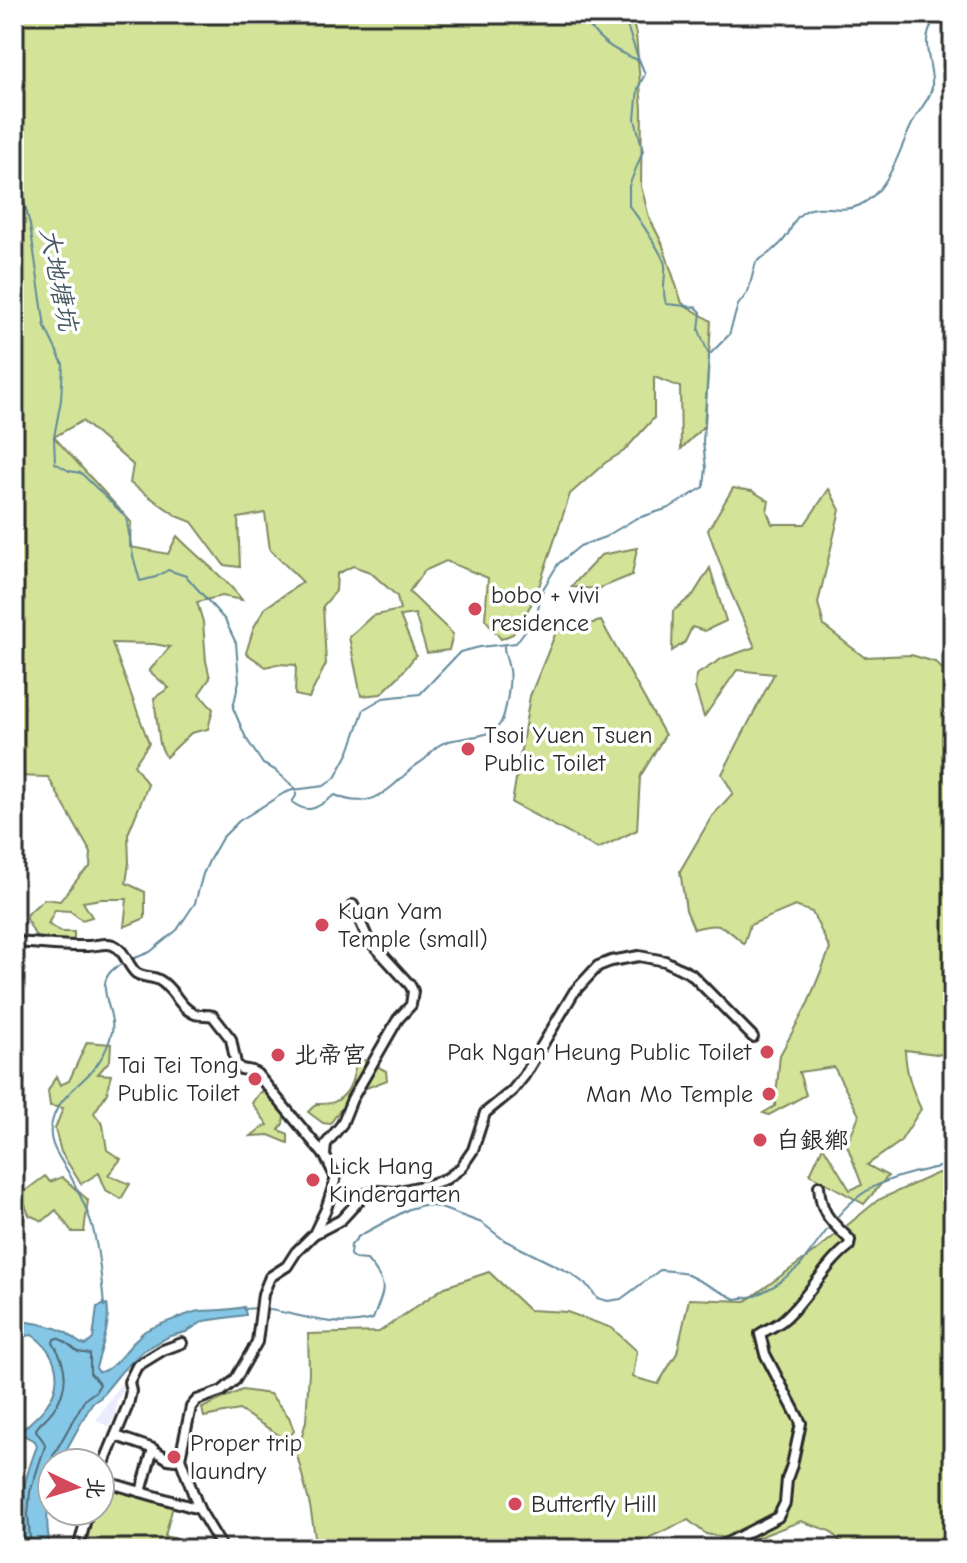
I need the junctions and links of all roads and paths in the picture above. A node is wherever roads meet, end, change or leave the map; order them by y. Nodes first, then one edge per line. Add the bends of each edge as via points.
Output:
1 (353, 905) dead end
2 (14, 942) edge
3 (753, 1037) dead end
4 (310, 1138) junction
5 (329, 1138) junction
6 (325, 1156) junction
7 (819, 1186) dead end
8 (326, 1209) junction
9 (341, 1220) junction
10 (314, 1234) junction
11 (182, 1343) dead end
12 (116, 1436) junction
13 (111, 1447) edge
14 (153, 1449) junction
15 (180, 1458) junction
16 (116, 1485) edge
17 (141, 1492) junction
18 (199, 1509) junction
19 (84, 1527) edge
20 (78, 1549) edge
21 (223, 1549) edge
22 (715, 1549) edge

1 - 5 street via 368,939 413,991 411,1005
2 - 4 street via 108,944 120,950 134,971 168,986 185,1008 213,1016 231,1039 236,1064 257,1074
3 - 9 street via 691,974 665,961 639,956 598,966 574,992 524,1076 485,1113 473,1150 460,1169 431,1184 365,1194
4 - 5 street
4 - 6 street
5 - 6 street
6 - 8 street via 336,1179
7 - 22 street via 825,1214 850,1240 849,1246 781,1322 760,1334 801,1423 785,1503 778,1517
8 - 9 street
8 - 10 street
9 - 10 street
10 - 15 street via 287,1266 270,1277 257,1342 235,1380 191,1407
11 - 12 street via 137,1366 126,1379 131,1391
12 - 13 street
12 - 14 street
14 - 15 street via 168,1459
14 - 17 street
15 - 18 street
16 - 17 street
17 - 18 street
18 - 21 street
19 - 20 street

